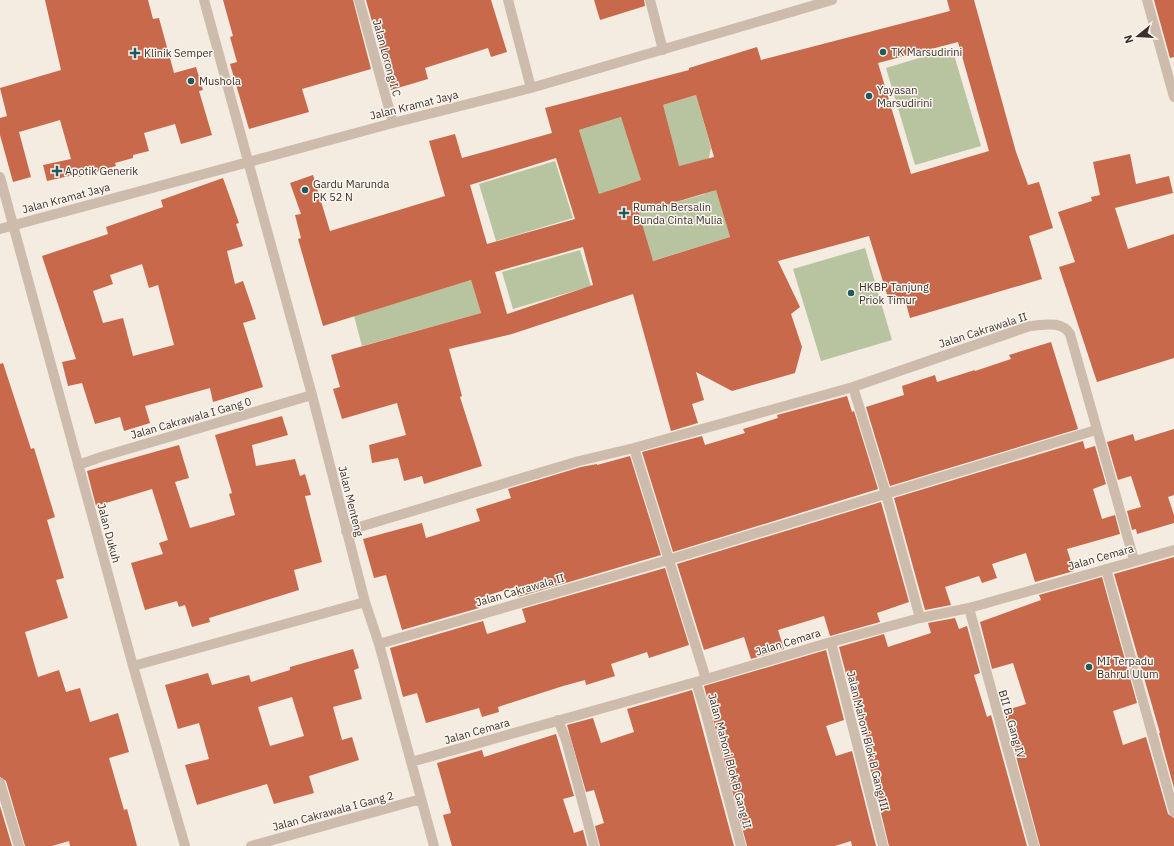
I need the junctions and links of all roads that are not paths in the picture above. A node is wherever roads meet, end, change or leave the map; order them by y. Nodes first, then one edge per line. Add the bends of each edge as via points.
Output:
1 (204, 0) edge
2 (359, 0) edge
3 (508, 0) edge
4 (650, 0) edge
5 (832, 0) edge
6 (1147, 0) edge
7 (808, 4) edge
8 (664, 50) junction
9 (531, 88) junction
10 (1174, 97) edge
11 (393, 123) junction
12 (248, 162) junction
13 (0, 176) edge
14 (12, 225) junction
15 (0, 229) edge
16 (853, 387) junction
17 (312, 395) junction
18 (1096, 430) junction
19 (634, 448) junction
20 (78, 465) junction
21 (886, 494) junction
22 (346, 531) junction
23 (1174, 550) edge
24 (668, 560) junction
25 (1134, 560) junction
26 (1106, 569) junction
27 (365, 602) junction
28 (969, 608) junction
29 (920, 618) junction
30 (830, 642) junction
31 (379, 644) junction
32 (133, 666) junction
33 (706, 679) junction
34 (696, 682) junction
35 (558, 720) junction
36 (411, 762) junction
37 (0, 783) edge
38 (421, 799) junction
39 (1174, 812) edge
40 (19, 846) edge
41 (186, 846) edge
42 (251, 846) edge
43 (434, 846) edge
44 (594, 846) edge
45 (741, 846) edge
46 (883, 846) edge
47 (1034, 846) edge

1 - 12 street, Jalan Menteng
2 - 11 street, Jalan Lorong I C
3 - 9 street
4 - 8 street
5 - 7 street, Jalan Kramat Jaya
6 - 10 street
7 - 8 street, Jalan Kramat Jaya
8 - 9 street, Jalan Kramat Jaya
9 - 11 street, Jalan Kramat Jaya
11 - 12 street, Jalan Kramat Jaya
12 - 14 street, Jalan Kramat Jaya
12 - 17 street, Jalan Menteng
13 - 14 street, Jalan Dukuh
14 - 15 street, Jalan Kramat Jaya
14 - 20 street, Jalan Dukuh
16 - 18 street, Jalan Cakrawala II via 1030,326 1058,325 1066,328 1070,334
16 - 19 street, Jalan Cakrawala II
16 - 21 street
17 - 20 street, Jalan Cakrawala I Gang 0
17 - 22 street, Jalan Menteng
18 - 21 street, Jalan Cakrawala II
18 - 25 street, Jalan Cakrawala II
19 - 22 street, Jalan Cakrawala II via 579,461
19 - 24 street
20 - 32 street, Jalan Dukuh
21 - 24 street, Jalan Cakrawala II
21 - 29 street
22 - 27 street, Jalan Menteng
23 - 25 street, Jalan Cemara
24 - 31 street, Jalan Cakrawala II
24 - 33 street
25 - 26 street, Jalan Cemara
26 - 28 street, Jalan Cemara
26 - 39 street
27 - 31 street, Jalan Menteng
27 - 32 street
28 - 29 street, Jalan Cemara
28 - 47 street, BII B. Gang IV
29 - 30 street, Jalan Cemara
30 - 33 street, Jalan Cemara
30 - 46 street, Jalan Mahoni Blok B Gang III
31 - 36 street, Jalan Menteng
32 - 41 street, Jalan Dukuh
33 - 34 street, Jalan Cemara
34 - 35 street, Jalan Cemara
34 - 45 street, Jalan Mahoni Blok B Gang II
35 - 36 street, Jalan Cemara
35 - 44 street via 566,740
36 - 38 street, Jalan Menteng
37 - 40 street
38 - 42 street, Jalan Cakrawala I Gang 2
38 - 43 street, Jalan Menteng

